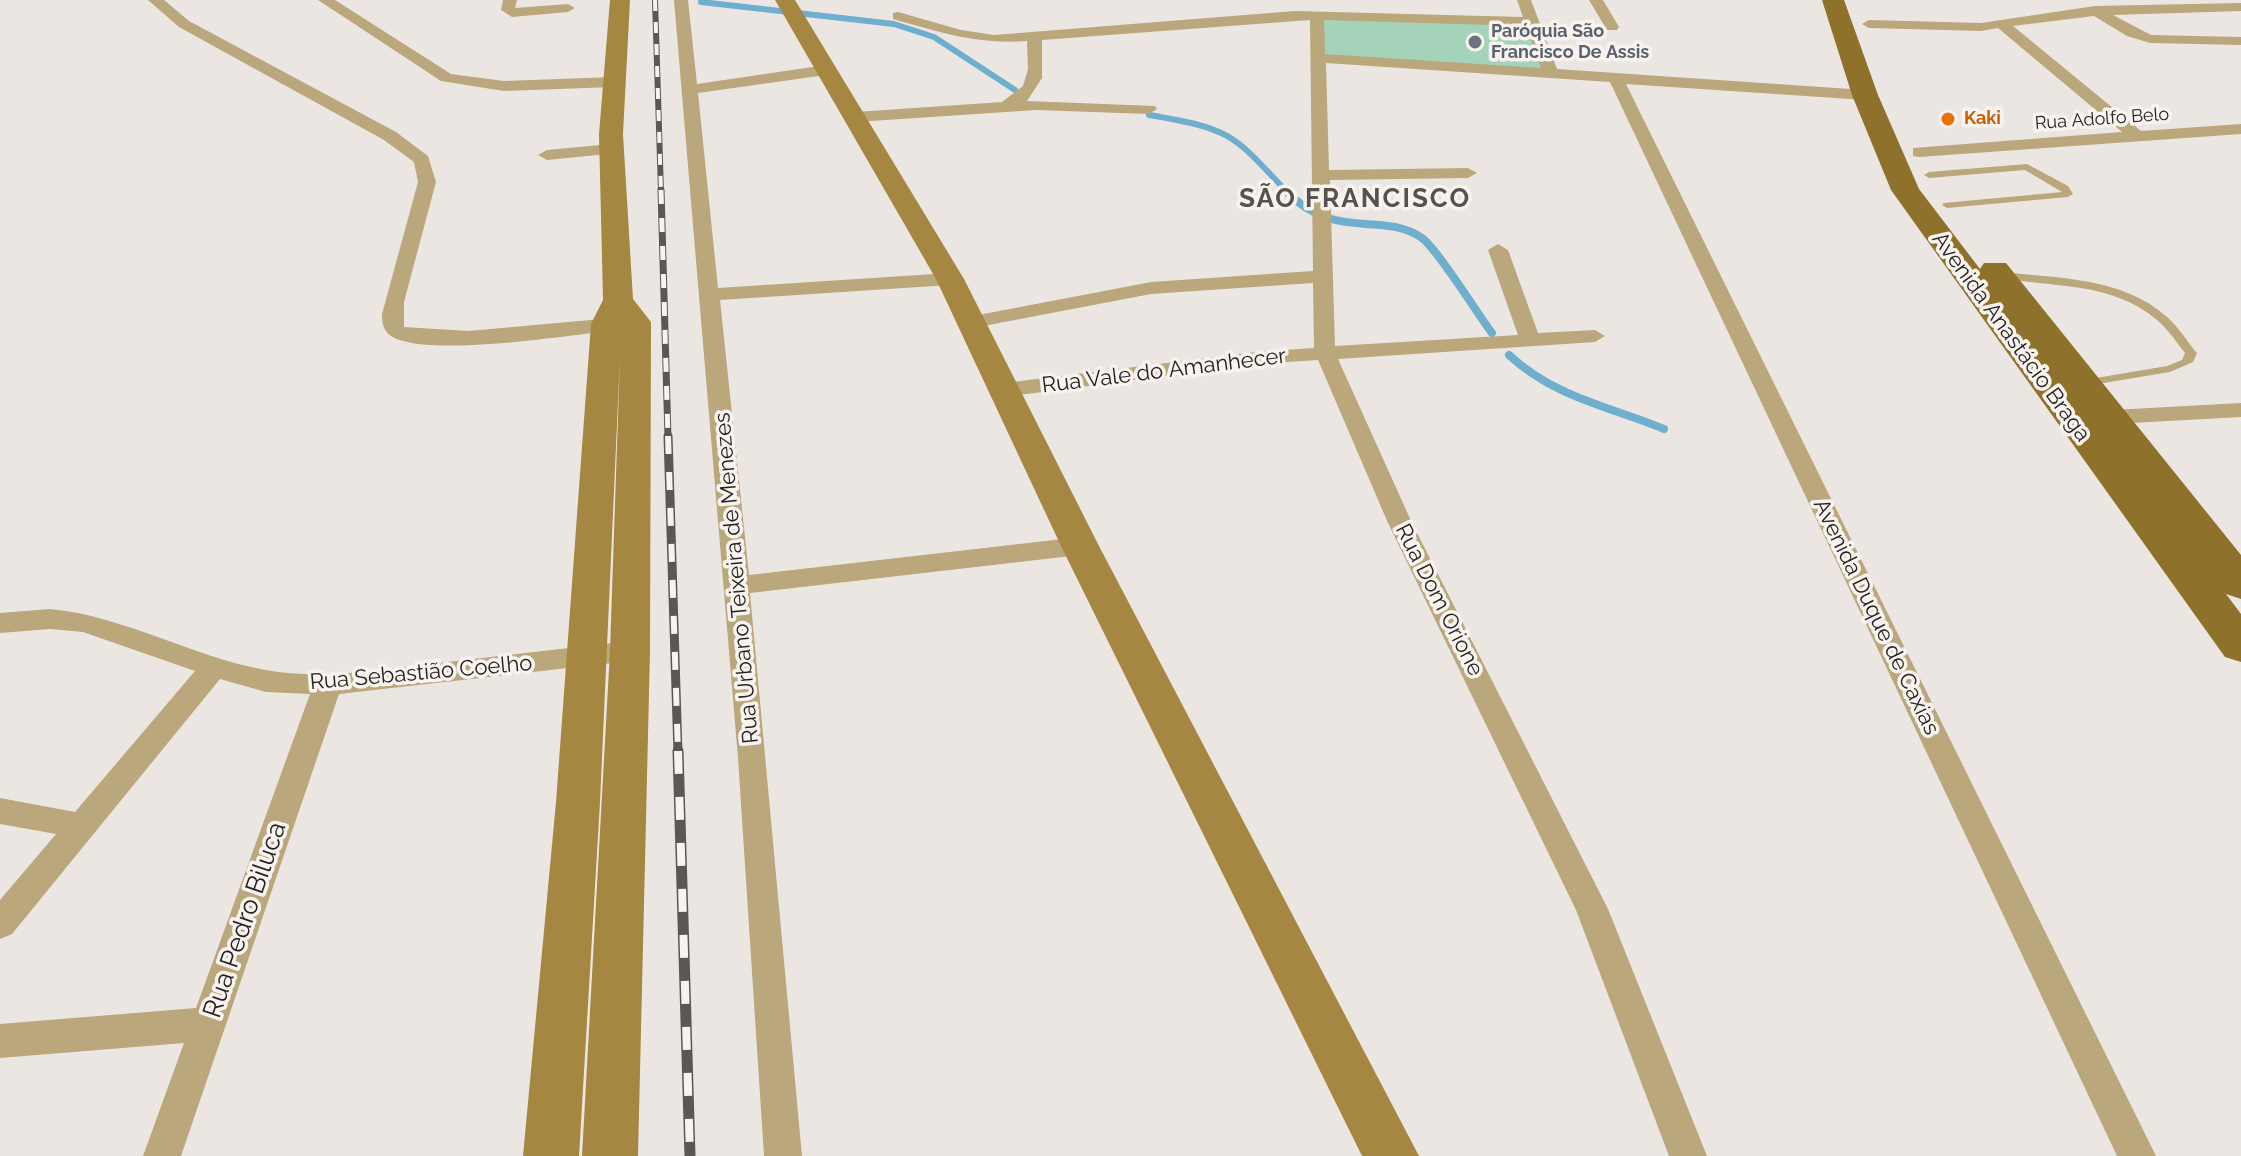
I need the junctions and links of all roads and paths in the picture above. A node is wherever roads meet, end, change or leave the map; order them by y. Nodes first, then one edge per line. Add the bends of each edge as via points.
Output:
1 (155, 0) edge
2 (325, 0) edge
3 (510, 0) edge
4 (620, 0) edge
5 (681, 0) edge
6 (1286, 0) edge
7 (1524, 0) edge
8 (1596, 0) edge
9 (1833, 0) edge
10 (2241, 7) edge
11 (568, 8) dead end
12 (789, 8) edge
13 (2095, 10) junction
14 (1864, 12) edge
15 (1295, 15) junction
16 (1317, 15) junction
17 (898, 16) dead end
18 (1532, 22) junction
19 (2003, 25) junction
20 (1612, 27) dead end
21 (1034, 37) junction
22 (2241, 41) edge
23 (1318, 58) junction
24 (826, 70) junction
25 (1550, 72) junction
26 (1615, 77) junction
27 (613, 82) junction
28 (689, 90) junction
29 (1865, 95) junction
30 (1007, 106) junction
31 (1149, 109) dead end
32 (856, 117) junction
33 (2241, 129) edge
34 (2138, 137) junction
35 (611, 149) junction
36 (547, 155) dead end
37 (1924, 163) junction
38 (1468, 173) dead end
39 (1323, 175) junction
40 (1947, 205) junction
41 (1498, 250) dead end
42 (1949, 254) junction
43 (1991, 264) junction
44 (1324, 276) junction
45 (950, 279) junction
46 (711, 295) junction
47 (620, 315) junction
48 (973, 322) junction
49 (1595, 336) dead end
50 (1530, 339) junction
51 (1325, 353) junction
52 (2084, 384) junction
53 (1004, 390) junction
54 (2241, 410) edge
55 (2110, 418) junction
56 (2070, 419) junction
57 (1080, 546) junction
58 (2241, 584) edge
59 (738, 585) junction
60 (0, 623) edge
61 (2241, 646) edge
62 (630, 651) junction
63 (587, 656) junction
64 (214, 667) junction
65 (328, 684) junction
66 (0, 811) edge
67 (82, 826) junction
68 (0, 924) edge
69 (208, 1024) junction
70 (0, 1041) edge
71 (162, 1156) edge
72 (551, 1156) edge
73 (610, 1156) edge
74 (783, 1156) edge
75 (1391, 1156) edge
76 (1688, 1156) edge
77 (2137, 1156) edge

1 - 47 street via 184,24 390,136 422,160 427,182 394,302 395,330 406,337 445,339
2 - 27 street via 447,78 504,86
3 - 11 street via 512,13
4 - 27 street
5 - 28 street, Rua Urbano Teixeira de Menezes
6 - 15 street
7 - 18 street
8 - 20 street
9 - 29 main road, Avenida Anastácio Braga
10 - 13 street
12 - 24 street
13 - 19 street
13 - 22 street via 2150,39
14 - 19 street
14 - 37 main road, Avenida Anastácio Braga
15 - 16 street
15 - 21 street
16 - 18 street
16 - 23 street, Rua Dom Orione
17 - 21 street via 976,37
18 - 25 street
19 - 34 street
21 - 30 street via 1034,85 1027,96
23 - 25 street
23 - 39 street, Rua Dom Orione
24 - 28 street
24 - 32 street
25 - 26 street
26 - 29 street
26 - 77 street, Avenida Duque de Caxias
27 - 35 street
28 - 46 street, Rua Urbano Teixeira de Menezes
29 - 42 main road, Avenida Anastácio Braga via 1905,190
30 - 31 street
30 - 32 street
32 - 45 street
33 - 34 street, Rua Adolfo Belo
34 - 37 street, Rua Adolfo Belo
35 - 36 street
35 - 47 street
37 - 40 main road, Avenida Anastácio Braga
37 - 40 lane via 2027,167 2068,194
38 - 39 street
39 - 44 street, Rua Dom Orione
40 - 43 main road, Avenida Anastácio Braga
41 - 50 street
42 - 43 main road
42 - 56 main road, Avenida Anastácio Braga
43 - 52 main road, Avenida Anastácio Braga
43 - 52 lane via 2136,300 2159,315 2191,353 2187,362 2170,369
44 - 48 street via 1151,288
44 - 51 street, Rua Dom Orione
45 - 46 street
45 - 48 street
46 - 59 street, Rua Urbano Teixeira de Menezes
47 - 62 street
47 - 63 street
48 - 53 street
49 - 50 street, Rua Vale do Amanhecer
50 - 51 street, Rua Vale do Amanhecer
51 - 53 street, Rua Vale do Amanhecer via 1174,366
51 - 76 street, Rua Dom Orione via 1400,523 1592,909
52 - 55 main road, Avenida Anastácio Braga
53 - 57 street
54 - 55 street
55 - 56 street
55 - 58 main road, Avenida Anastácio Braga
56 - 61 main road, Avenida Anastácio Braga
57 - 59 street
57 - 75 street
59 - 74 street, Rua Urbano Teixeira de Menezes
60 - 64 street, Rua Sebastião Coelho via 85,622
62 - 63 street, Rua Sebastião Coelho
62 - 73 street
63 - 65 street, Rua Sebastião Coelho
63 - 72 street
64 - 65 street, Rua Sebastião Coelho via 266,681
64 - 67 street
65 - 69 street, Rua Pedro Biluca
66 - 67 street
67 - 68 street
69 - 70 street
69 - 71 street, Rua Pedro Biluca

